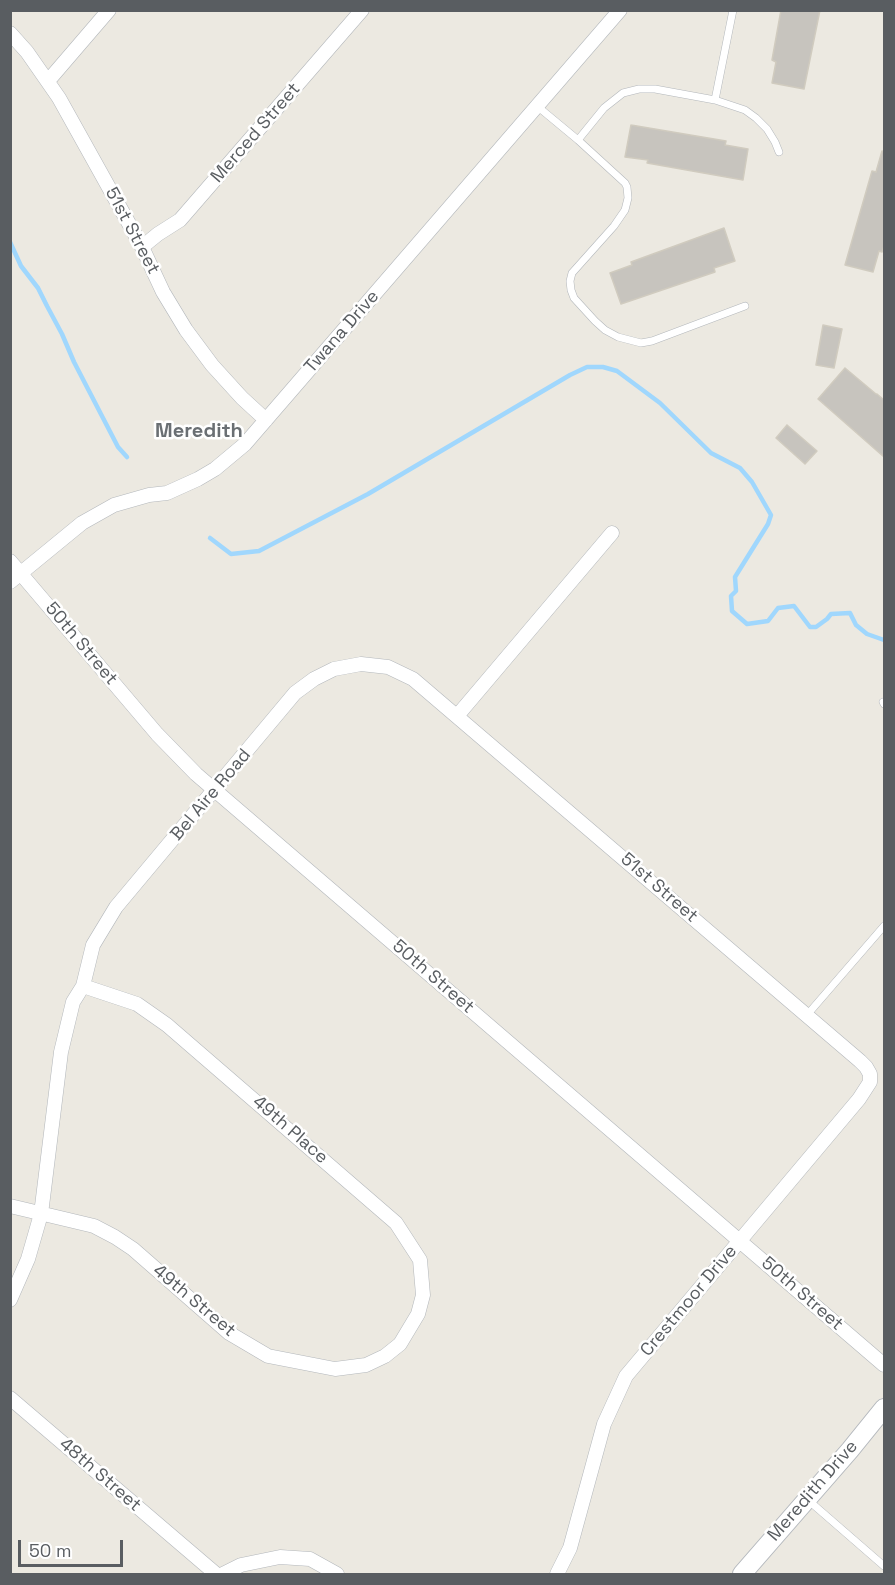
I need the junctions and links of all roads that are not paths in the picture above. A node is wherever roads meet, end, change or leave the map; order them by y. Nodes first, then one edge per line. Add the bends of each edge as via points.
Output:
1 (109, 10) edge
2 (362, 10) edge
3 (620, 10) edge
4 (733, 10) edge
5 (10, 33) edge
6 (48, 81) junction
7 (715, 100) junction
8 (537, 106) junction
9 (578, 140) junction
10 (779, 152) dead end
11 (142, 247) junction
12 (745, 306) dead end
13 (266, 420) junction
14 (612, 532) dead end
15 (10, 561) edge
16 (16, 578) edge
17 (457, 716) junction
18 (215, 790) junction
19 (885, 926) edge
20 (83, 986) junction
21 (807, 1015) junction
22 (860, 1061) joint
23 (10, 1206) edge
24 (41, 1214) junction
25 (741, 1241) junction
26 (10, 1300) edge
27 (411, 1327) joint
28 (885, 1365) edge
29 (10, 1398) edge
30 (885, 1408) edge
31 (807, 1499) junction
32 (885, 1566) edge
33 (216, 1575) edge
34 (223, 1575) edge
35 (337, 1575) edge
36 (557, 1575) edge
37 (742, 1575) edge

1 - 6 street
2 - 11 street, Merced Street via 180,220
3 - 8 street, Twana Drive
4 - 7 lane
5 - 6 street, 51st Street
6 - 11 street, 51st Street
7 - 9 lane via 654,89 623,93 604,108
7 - 10 lane via 756,118
8 - 9 lane
8 - 13 street, Twana Drive
9 - 12 lane via 625,183 628,198 614,226 572,273 574,298 595,321 618,337 641,343
11 - 13 street, 51st Street via 186,330 212,365
13 - 16 street, Twana Drive via 215,469 167,493 114,505 82,523
14 - 17 street
15 - 16 street, 50th Street
16 - 18 street, 50th Street via 157,734
17 - 18 street, Bel Aire Road via 413,679 388,667 361,664 334,669 295,693
17 - 21 street, 51st Street
18 - 20 street, Bel Aire Road via 116,907 93,945
18 - 25 street, 50th Street
19 - 21 lane
20 - 24 street, Bel Aire Road via 73,1002 61,1052
20 - 27 street, 49th Place via 137,1004 167,1025 396,1222 420,1260 423,1295
21 - 22 street, 51st Street
22 - 25 street, Crestmoor Drive via 870,1074 865,1091
23 - 24 street, 49th Street
24 - 26 street, Bel Aire Road via 28,1259
24 - 27 street, 49th Street via 94,1226 116,1237 229,1333 268,1356 335,1369 366,1365 400,1344
25 - 28 street, 50th Street
25 - 36 street, Crestmoor Drive via 626,1376 604,1424 570,1548
29 - 33 street, 48th Street
30 - 31 main road, Meredith Drive
31 - 32 lane
31 - 37 main road, Meredith Drive
34 - 35 street via 241,1565 280,1557 310,1559

